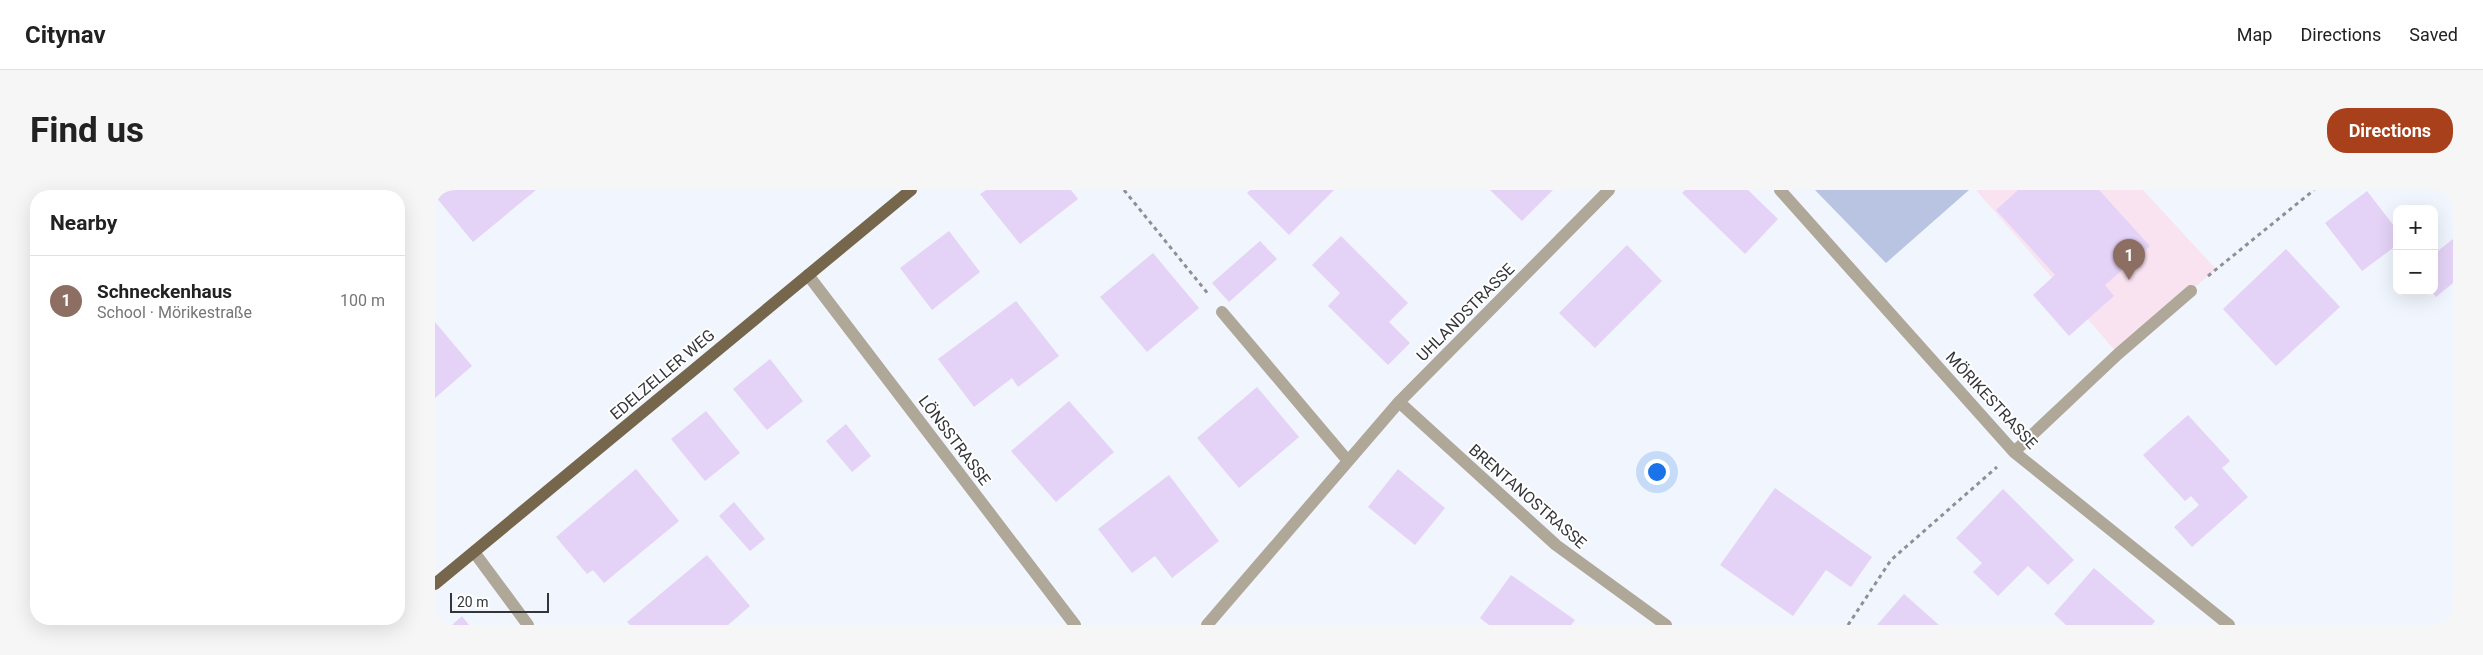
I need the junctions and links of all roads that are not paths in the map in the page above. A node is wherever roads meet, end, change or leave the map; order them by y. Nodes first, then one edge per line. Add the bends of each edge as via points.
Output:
1 (911, 190) edge
2 (1609, 190) edge
3 (1780, 190) edge
4 (808, 275) junction
5 (2191, 291) road end
6 (1222, 312) road end
7 (1399, 402) junction
8 (2014, 452) junction
9 (1348, 461) junction
10 (473, 552) junction
11 (435, 584) edge
12 (528, 625) edge
13 (1075, 625) edge
14 (1207, 625) edge
15 (1666, 625) edge
16 (2229, 625) edge

1 - 4 main road, EDELZELLER WEG
2 - 7 street, UHLANDSTRASSE
3 - 8 street, MÖRIKESTRASSE
4 - 10 main road, EDELZELLER WEG
4 - 13 street, LÖNSSTRASSE
5 - 8 street via 2118,354
6 - 9 street
7 - 9 street, UHLANDSTRASSE
7 - 15 street, BRENTANOSTRASSE via 1556,545
8 - 16 street, MÖRIKESTRASSE
9 - 14 street, UHLANDSTRASSE
10 - 11 main road, EDELZELLER WEG
10 - 12 street

